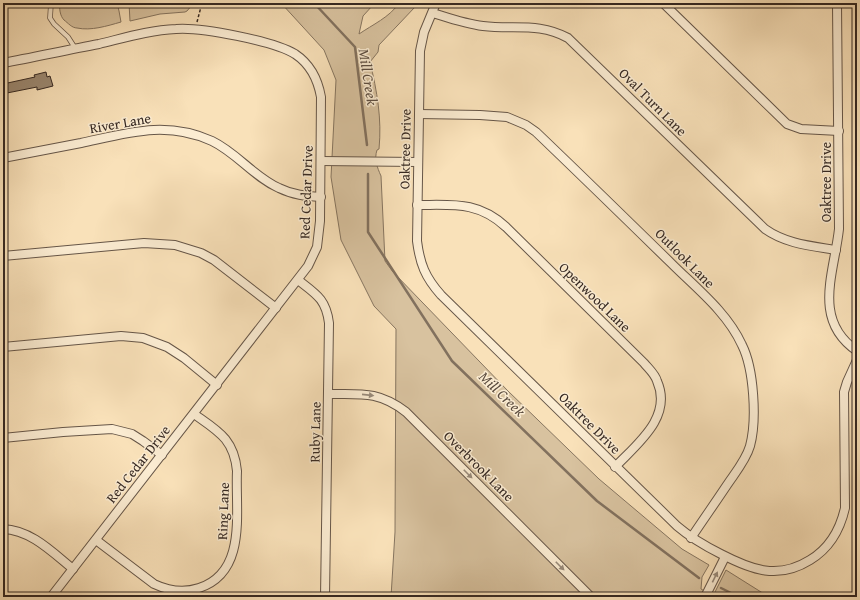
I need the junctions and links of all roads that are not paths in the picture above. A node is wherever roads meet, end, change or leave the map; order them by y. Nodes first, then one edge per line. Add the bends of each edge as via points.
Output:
1 (51, 3) edge
2 (436, 3) edge
3 (663, 3) edge
4 (837, 3) edge
5 (433, 13) junction
6 (75, 48) junction
7 (3, 63) edge
8 (419, 114) junction
9 (839, 130) junction
10 (3, 158) edge
11 (321, 161) junction
12 (418, 162) junction
13 (321, 198) junction
14 (417, 205) junction
15 (836, 250) junction
16 (3, 256) edge
17 (298, 280) junction
18 (276, 308) junction
19 (3, 347) edge
20 (857, 351) edge
21 (857, 360) edge
22 (217, 385) junction
23 (329, 394) junction
24 (194, 414) junction
25 (3, 438) edge
26 (162, 455) junction
27 (615, 466) junction
28 (3, 530) edge
29 (691, 538) junction
30 (96, 540) junction
31 (725, 556) junction
32 (73, 569) junction
33 (51, 597) edge
34 (325, 597) edge
35 (591, 597) edge
36 (705, 597) edge

1 - 6 lane via 50,18
2 - 5 street, Oaktree Drive
3 - 9 street via 787,124 801,129
4 - 9 street, Oaktree Drive
5 - 8 street, Oaktree Drive via 424,32 420,51
5 - 15 street, Oval Turn Lane via 467,24 538,28 568,38 765,229 794,243
6 - 7 street, Red Cedar Drive
6 - 11 street, Red Cedar Drive via 168,29 195,29 272,44 294,54 302,59 316,79 321,97
8 - 12 street, Oaktree Drive
8 - 29 street, Outlook Lane via 507,117 526,125 613,206 732,326 742,344 752,381 750,447
9 - 15 street, Oaktree Drive
10 - 13 street, River Lane via 139,131 167,129 212,141 278,188 302,196
11 - 12 street
11 - 13 street, Red Cedar Drive
12 - 14 street, Oaktree Drive
13 - 17 street, Red Cedar Drive via 317,247
14 - 27 street, Oaktree Drive via 419,256 431,284
14 - 27 street, Openwood Lane via 469,207 490,214 654,374 661,394 658,418 644,437
15 - 20 street, Oaktree Drive via 828,305 842,338
16 - 18 street via 144,243 175,245 214,260
17 - 18 street, Red Cedar Drive
17 - 23 street, Ruby Lane via 320,298 328,313
18 - 22 street, Red Cedar Drive
19 - 22 street via 121,336 142,338 167,347
21 - 31 street, Oaktree Drive via 844,392 845,508 835,536 816,556 804,564 775,572 748,567
22 - 24 street, Red Cedar Drive
23 - 34 street, Ruby Lane
23 -> 35 street, Overbrook Lane via 375,396 397,405
24 - 26 street, Red Cedar Drive
24 - 30 street, Ring Lane via 228,441 236,460 236,542 227,566 219,576 203,587 186,591 164,589
25 - 26 street via 112,429 132,434
26 - 30 street, Red Cedar Drive
27 - 29 street, Oaktree Drive
28 - 32 street via 28,535
29 - 31 street, Oaktree Drive
30 - 32 street, Red Cedar Drive
36 -> 31 street
32 - 33 street, Red Cedar Drive

